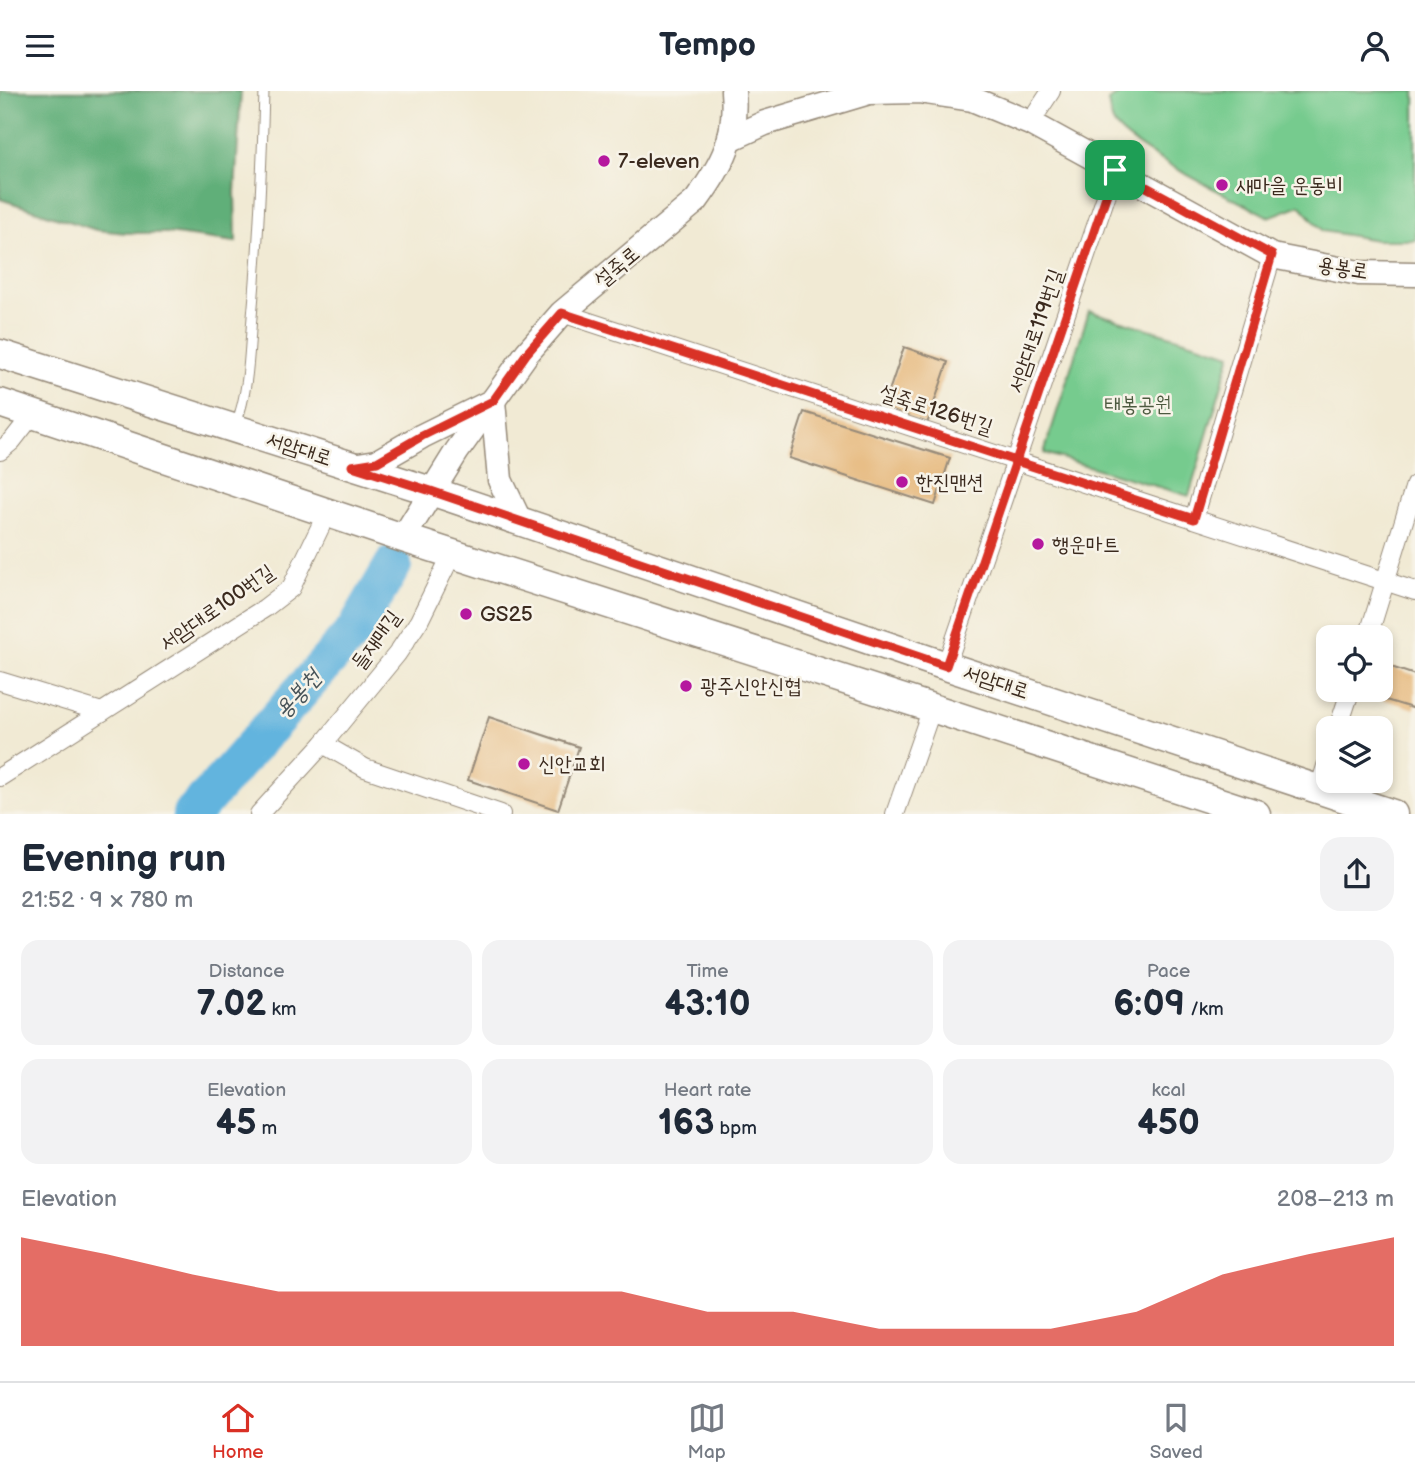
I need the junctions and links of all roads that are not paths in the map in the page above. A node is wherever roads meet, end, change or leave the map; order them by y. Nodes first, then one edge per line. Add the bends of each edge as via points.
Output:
1 (264, 91) edge
2 (733, 91) edge
3 (946, 91) edge
4 (1051, 91) edge
5 (972, 99) junction
6 (1030, 123) junction
7 (730, 139) junction
8 (1115, 170) junction
9 (1272, 255) junction
10 (1415, 274) edge
11 (562, 313) junction
12 (0, 354) edge
13 (493, 401) junction
14 (0, 403) edge
15 (33, 414) junction
16 (234, 428) junction
17 (0, 451) edge
18 (1016, 461) junction
19 (363, 470) junction
20 (1415, 485) edge
21 (431, 491) junction
22 (338, 516) junction
23 (1194, 519) junction
24 (520, 522) junction
25 (403, 538) junction
26 (446, 552) junction
27 (1385, 581) junction
28 (1415, 591) edge
29 (1371, 625) edge
30 (946, 666) junction
31 (0, 681) edge
32 (932, 708) junction
33 (102, 712) junction
34 (323, 744) junction
35 (0, 777) edge
36 (1316, 788) edge
37 (1331, 793) edge
38 (259, 814) edge
39 (501, 814) edge
40 (895, 814) edge
41 (1256, 814) edge
42 (1393, 814) edge

1 - 16 lane via 259,241 247,381
2 - 7 main road, 설죽로
3 - 5 main road
4 - 6 street
5 - 6 main road, 용봉로
5 - 7 main road, 용봉로 via 918,91 869,92 765,123
6 - 8 main road, 용봉로
7 - 11 main road, 설죽로 via 723,160 696,201
8 - 9 main road, 용봉로
8 - 18 street, 서암대로119번길
9 - 10 main road, 용봉로 via 1359,272
9 - 23 street
11 - 13 main road, 설죽로
11 - 18 street, 설죽로126번길
12 - 16 main road, 서암대로
13 - 19 main road
13 - 21 main road, 설죽로
13 - 24 main road via 500,480
14 - 15 main road
15 - 17 street
15 - 22 main road
16 - 19 main road, 서암대로
18 - 23 street, 설죽로126번길
18 - 30 street, 서암대로119번길
19 - 21 main road, 서암대로
20 - 27 street
21 - 24 main road, 서암대로
21 - 25 main road, 설죽로
22 - 25 main road
22 - 33 street, 서암대로100번길 via 291,588
23 - 27 street, 설죽로126번길
24 - 30 main road, 서암대로
25 - 26 main road
26 - 32 main road
26 - 34 street, 들재매길 via 419,621
27 - 28 street, 설죽로126번길
27 - 29 street
30 - 36 main road, 서암대로
31 - 33 street
32 - 40 street
32 - 41 main road
33 - 35 street, 서암대로100번길
34 - 38 street, 들재매길
34 - 39 street via 365,768
37 - 42 main road, 서암대로

